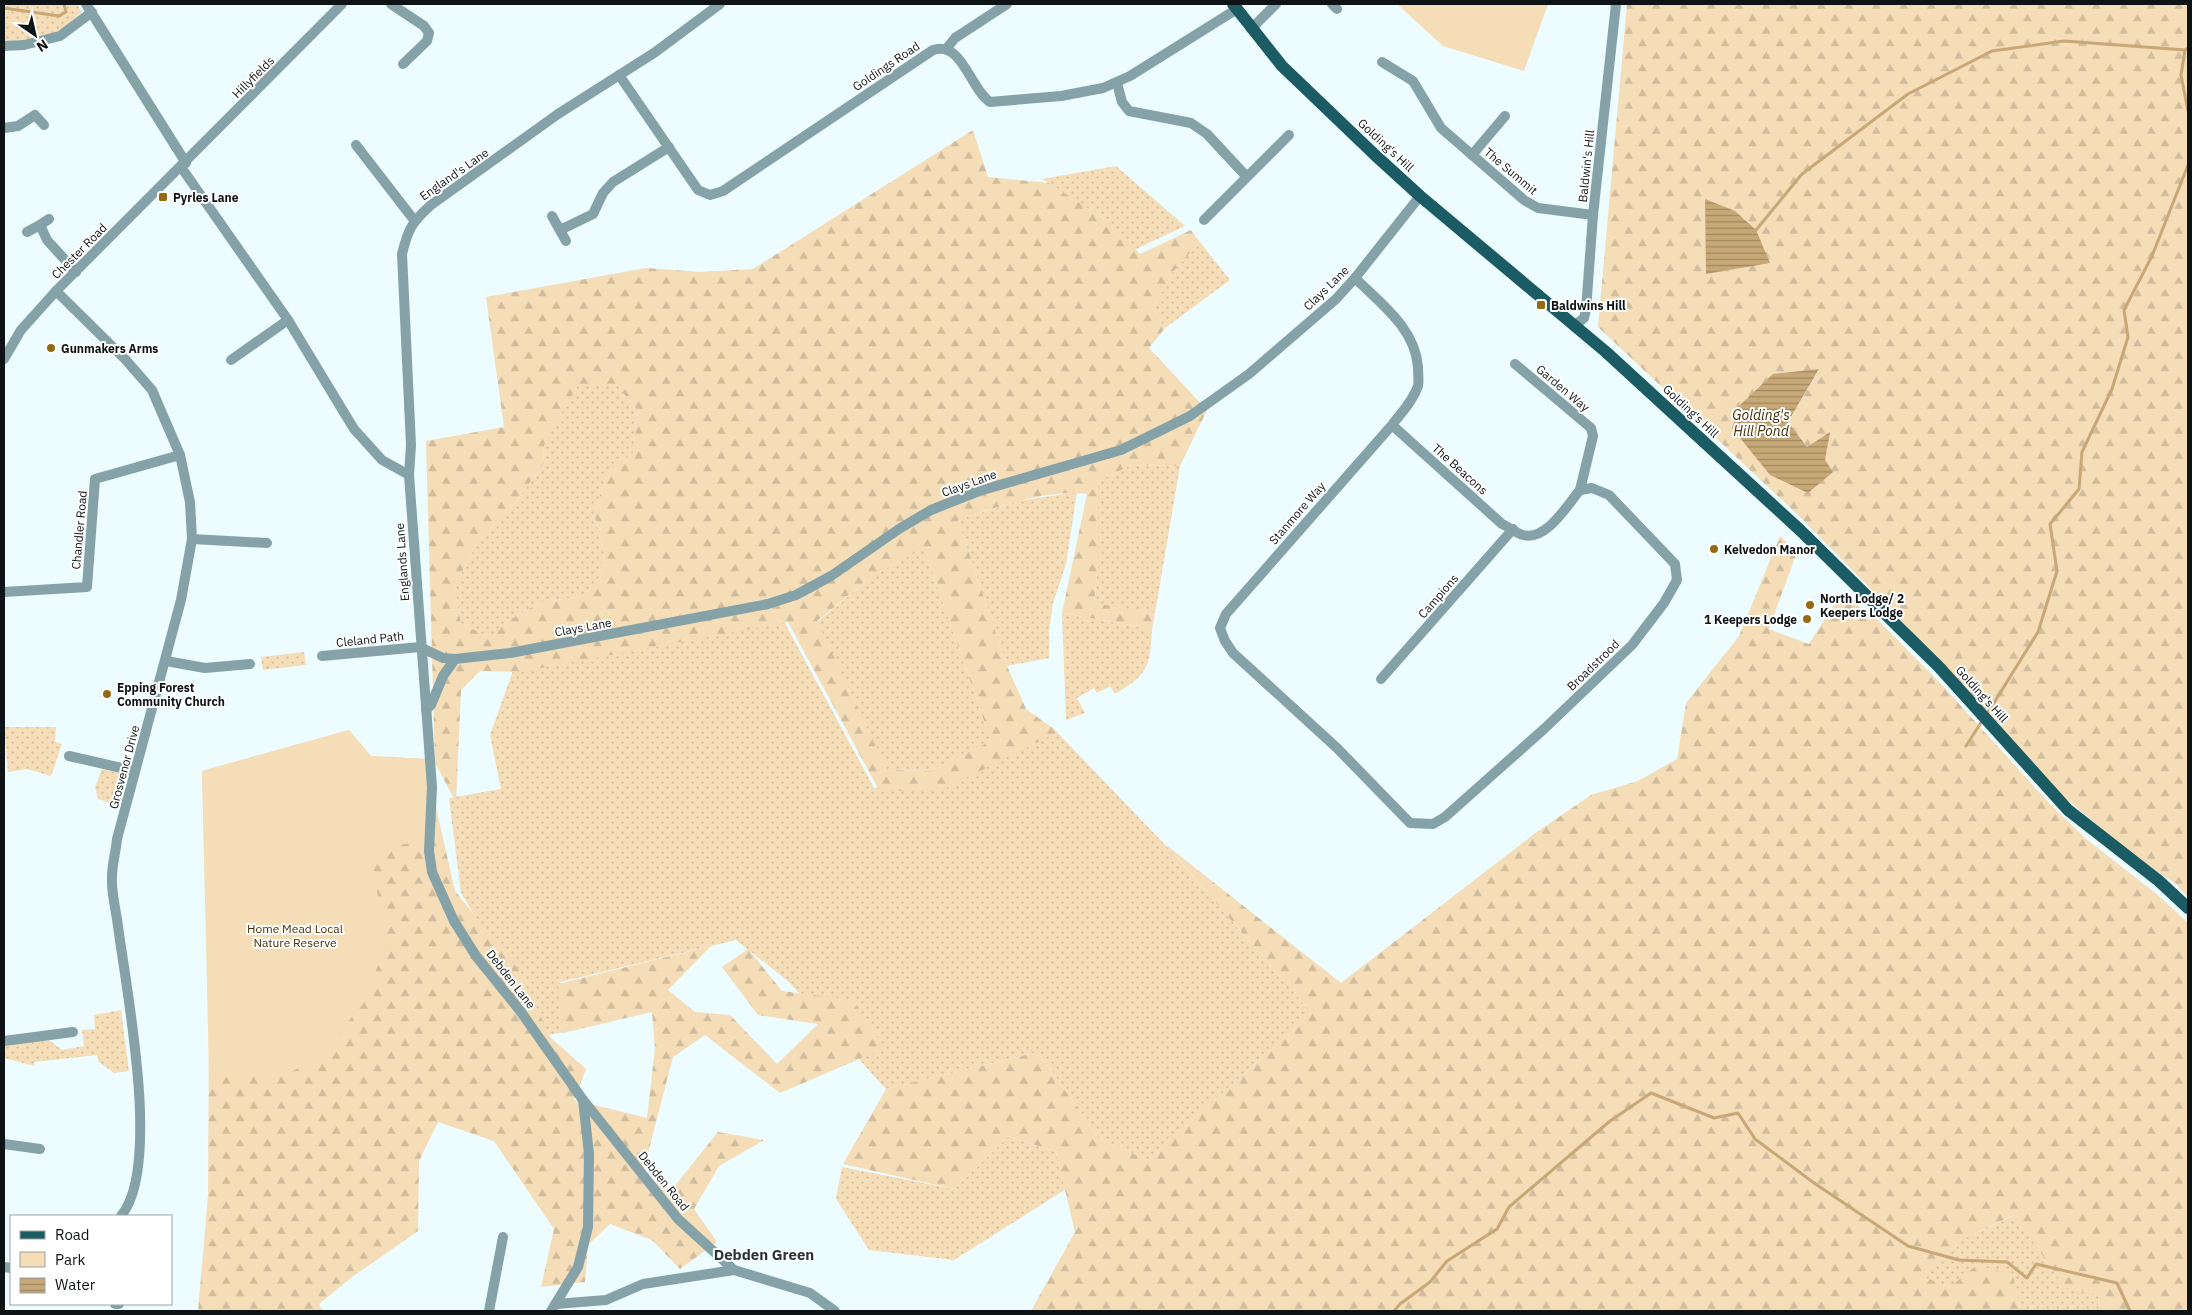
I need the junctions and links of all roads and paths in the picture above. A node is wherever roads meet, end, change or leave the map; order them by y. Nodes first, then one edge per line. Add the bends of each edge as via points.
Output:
1 (342, 4) edge
2 (391, 4) edge
3 (720, 4) edge
4 (1006, 4) edge
5 (1276, 4) edge
6 (1616, 4) edge
7 (1235, 6) edge
8 (89, 8) edge
9 (1251, 29) junction
10 (4, 46) edge
11 (947, 48) junction
12 (1382, 62) dead end
13 (403, 64) dead end
14 (619, 75) junction
15 (1117, 83) junction
16 (1505, 116) dead end
17 (44, 125) dead end
18 (4, 128) edge
19 (1289, 135) dead end
20 (356, 145) dead end
21 (669, 147) junction
22 (1472, 155) junction
23 (183, 165) junction
24 (1246, 176) junction
25 (1420, 196) junction
26 (1593, 215) junction
27 (552, 216) dead end
28 (414, 220) junction
29 (1204, 220) dead end
30 (560, 230) junction
31 (27, 232) dead end
32 (566, 241) dead end
33 (76, 272) junction
34 (1355, 278) junction
35 (56, 291) junction
36 (288, 320) junction
37 (1574, 326) junction
38 (4, 359) edge
39 (231, 360) dead end
40 (1515, 364) dead end
41 (1392, 425) junction
42 (180, 455) junction
43 (409, 475) junction
44 (1580, 490) junction
45 (1513, 529) junction
46 (192, 539) junction
47 (267, 543) dead end
48 (4, 592) edge
49 (420, 647) junction
50 (322, 656) dead end
51 (454, 659) junction
52 (166, 661) junction
53 (250, 664) dead end
54 (1381, 679) dead end
55 (426, 710) junction
56 (1337, 748) joint
57 (70, 756) dead end
58 (135, 771) junction
59 (2188, 908) edge
60 (74, 1032) dead end
61 (4, 1041) edge
62 (583, 1100) junction
63 (4, 1144) edge
64 (40, 1150) dead end
65 (130, 1212) edge
66 (504, 1236) dead end
67 (734, 1270) junction
68 (553, 1308) edge
69 (489, 1311) edge
70 (835, 1311) edge

1 - 23 street, Hillyfields
2 - 13 street via 424,26 429,33 427,41
3 - 14 street, England's Lane
4 - 11 street via 955,38
5 - 9 street
6 - 26 street, Baldwin's Hill
7 - 9 main road, Golding's Hill
7 - 15 street
8 - 10 street via 60,36 24,45
8 - 23 street
9 - 25 main road, Golding's Hill via 1282,66
11 - 15 street via 958,57 990,102 1061,96
11 - 21 street, Goldings Road via 940,47 924,55 716,194 704,194 698,190
12 - 22 street, The Summit via 1413,82 1440,128
14 - 21 street, Goldings Road
14 - 28 street, England's Lane via 558,114 430,205
15 - 24 street via 1122,102 1129,111 1191,123
16 - 22 street, The Summit
17 - 18 street via 34,115 18,126
19 - 24 street
20 - 28 street
21 - 30 street via 612,182 592,214
22 - 26 street, The Summit via 1524,200 1538,208
23 - 33 street, Chester Road
23 - 36 street
24 - 29 street
25 - 34 street, Clays Lane
25 - 37 main road, Golding's Hill
26 - 37 street, Baldwin's Hill via 1586,310 1584,318
27 - 30 street
28 - 43 street, England's Lane via 407,231 402,254 411,445
30 - 32 street
31 - 33 street via 45,222 47,240
33 - 35 street, Chester Road
34 - 41 street, Stanmore Way via 1400,323 1417,353 1418,385
34 - 51 street, Clays Lane via 1336,299 1249,374 1190,416 1121,450 979,491 931,510 831,576 796,595 768,604 663,625 510,653
35 - 38 street, Chester Road via 22,330
35 - 42 street, Grosvenor Drive via 152,390
36 - 39 street
36 - 43 street via 354,429 382,460
37 - 59 main road, Golding's Hill via 1854,582 1939,667 2068,810 2159,881
40 - 44 street, Garden Way via 1591,428 1593,436
41 - 45 street, The Beacons via 1502,524
41 - 56 street, Stanmore Way via 1226,614 1220,628 1233,653
42 - 46 street, Grosvenor Drive via 190,502
42 - 48 street, Chandler Road via 95,479 87,587
43 - 49 street, Englands Lane
44 - 45 street via 1549,527 1535,536 1522,535
44 - 56 street, Broadstrood via 1592,488 1609,495 1675,564 1677,580 1632,645 1544,730 1445,818 1432,824 1410,823
45 - 54 street, Campions
46 - 47 street
46 - 52 street, Grosvenor Drive
49 - 50 street, Cleland Path
49 - 51 street, Clays Lane
49 - 55 street, Debden Lane
51 - 55 street
52 - 53 street via 205,668
52 - 58 street, Grosvenor Drive
55 - 62 street, Debden Lane via 432,786 429,850 439,890 476,956 521,1012
57 - 58 street
58 - 65 street, Grosvenor Drive via 117,839 112,877 141,1124 138,1171
60 - 61 street
62 - 67 street, Debden Road via 678,1219
62 - 68 street, Debden Lane via 589,1154 588,1227 578,1267
63 - 64 street
66 - 69 street
67 - 68 street, Debden Road via 643,1284 606,1300
67 - 70 street, Debden Road via 810,1293

